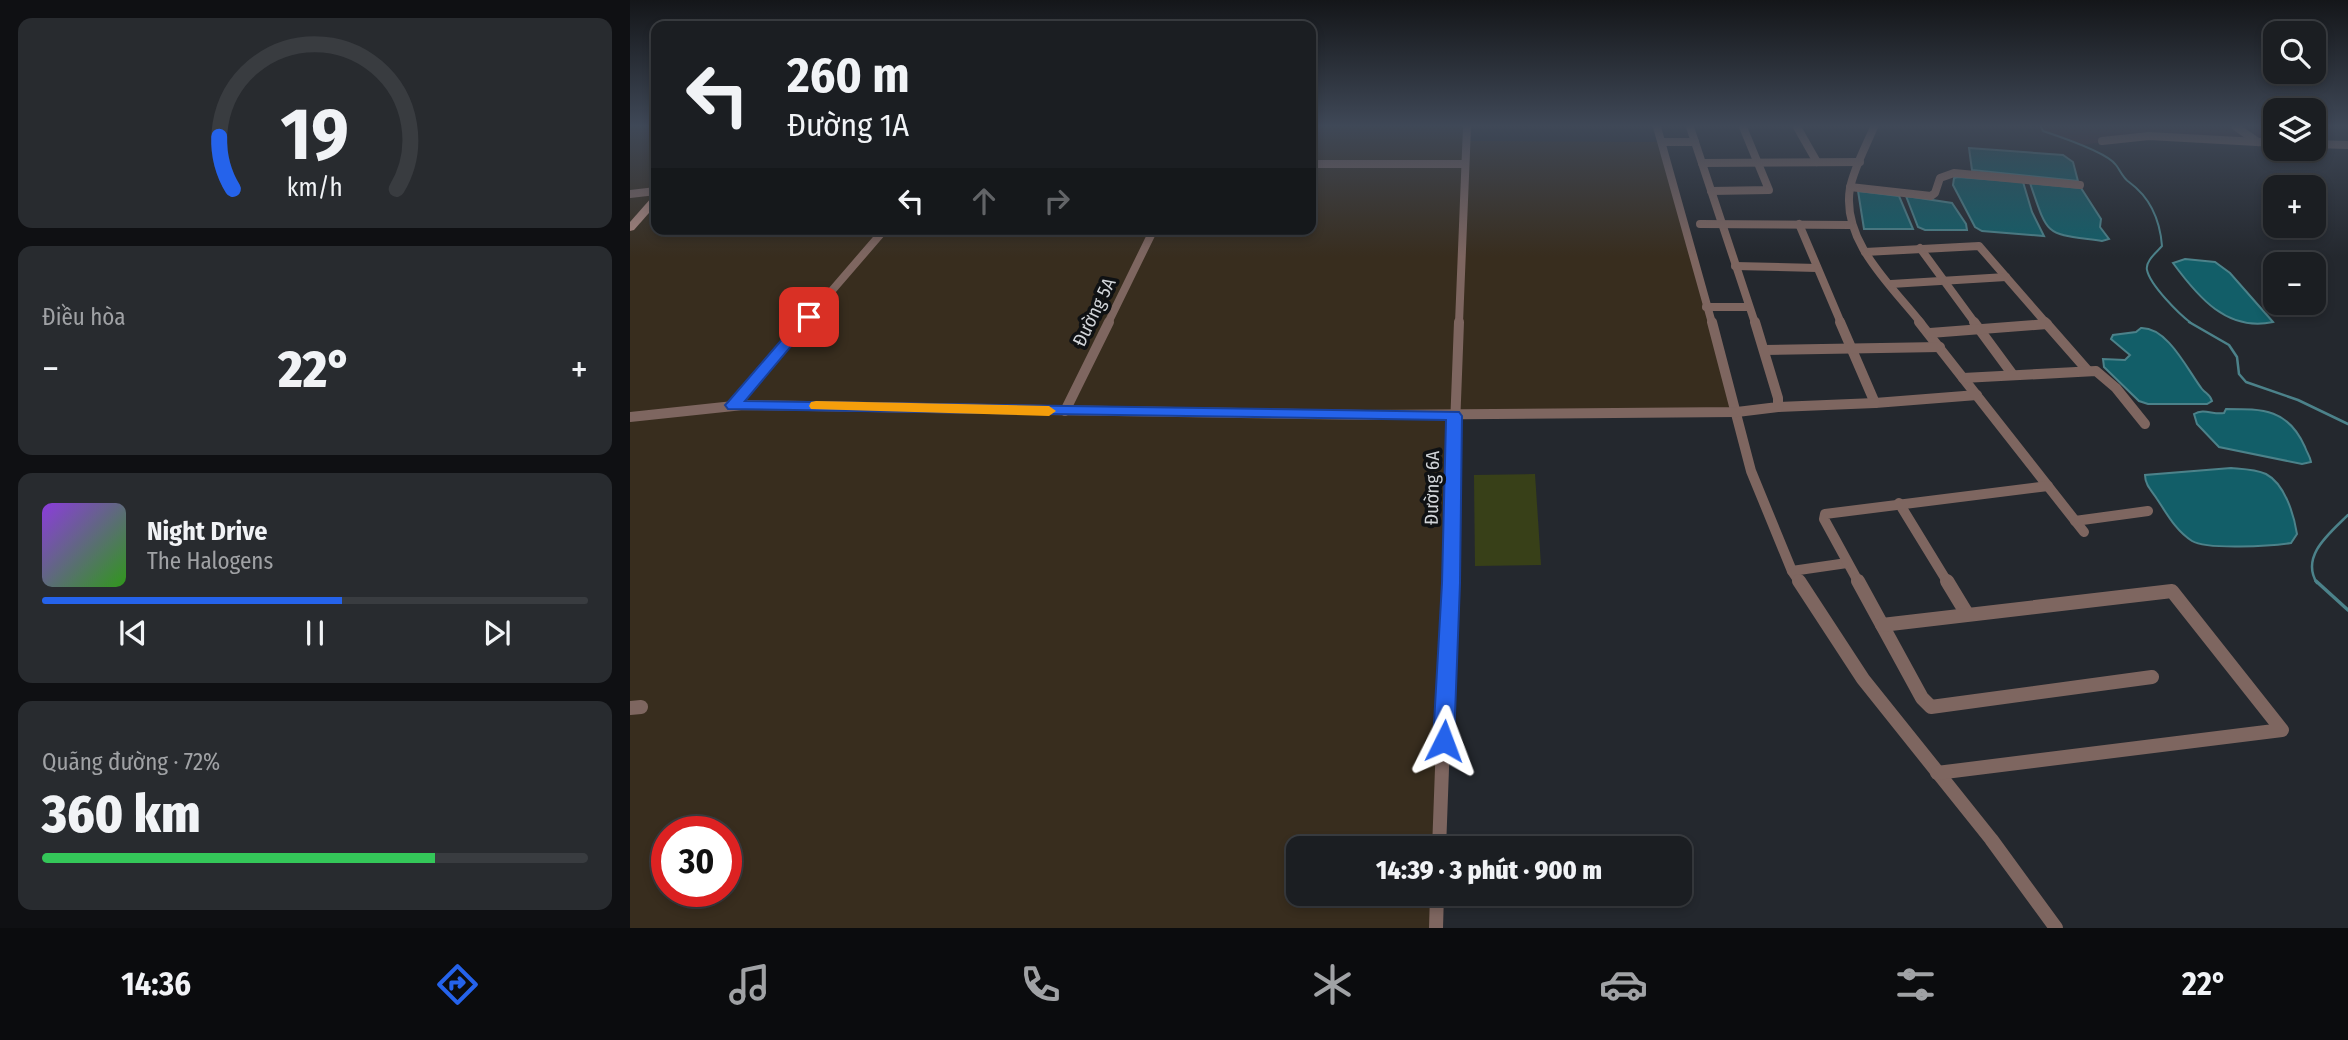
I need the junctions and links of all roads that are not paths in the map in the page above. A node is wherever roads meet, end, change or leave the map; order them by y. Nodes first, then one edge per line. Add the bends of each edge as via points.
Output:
1 (1465, 170) edge
2 (1670, 170) edge
3 (1704, 170) edge
4 (1761, 170) edge
5 (1857, 170) edge
6 (2080, 185) dead end
7 (1850, 187) junction
8 (1711, 191) junction
9 (651, 192) edge
10 (630, 194) edge
11 (651, 205) edge
12 (651, 216) edge
13 (1721, 223) junction
14 (1700, 224) dead end
15 (1799, 224) junction
16 (1850, 225) junction
17 (630, 228) edge
18 (880, 235) edge
19 (1151, 235) edge
20 (630, 239) edge
21 (1920, 248) junction
22 (1866, 252) junction
23 (1735, 266) junction
24 (1817, 268) junction
25 (2006, 277) junction
26 (1944, 280) junction
27 (1891, 284) junction
28 (1706, 307) junction
29 (1749, 307) junction
30 (2047, 324) junction
31 (1979, 329) junction
32 (1930, 333) junction
33 (1940, 346) junction
34 (1851, 349) junction
35 (1763, 350) junction
36 (2088, 370) junction
37 (2013, 375) junction
38 (1964, 378) junction
39 (1977, 396) junction
40 (1875, 402) junction
41 (733, 405) junction
42 (1778, 407) junction
43 (1065, 411) junction
44 (1737, 412) junction
45 (630, 416) edge
46 (1454, 416) junction
47 (2145, 424) dead end
48 (2048, 486) junction
49 (1899, 502) junction
50 (2148, 511) dead end
51 (2075, 521) junction
52 (2084, 532) dead end
53 (1847, 563) junction
54 (1793, 571) junction
55 (1966, 614) junction
56 (1882, 625) junction
57 (2152, 677) dead end
58 (1937, 773) junction
59 (1440, 836) edge
60 (1437, 906) edge
61 (1436, 928) edge
62 (2056, 928) edge

1 - 46 street, Đường 6A
2 - 28 street
3 - 8 street
4 - 8 street via 1768,191
5 - 7 street
6 - 7 street via 1945,173 1931,196
7 - 16 street
8 - 13 street
9 - 10 street
11 - 17 street
12 - 20 street
13 - 14 street
13 - 15 street
13 - 23 street
15 - 16 street
15 - 24 street
16 - 22 street
18 - 41 street
19 - 43 street, Đường 5A
21 - 22 street
21 - 25 street via 1979,246
21 - 26 street
22 - 27 street
23 - 24 street
23 - 29 street
24 - 34 street
25 - 26 street
25 - 30 street
26 - 27 street
26 - 31 street
27 - 32 street
28 - 29 street
28 - 44 street
29 - 35 street
30 - 31 street
30 - 36 street
31 - 32 street
31 - 37 street
32 - 33 street
33 - 34 street
33 - 38 street
34 - 35 street
34 - 40 street
35 - 42 street
36 - 37 street
36 - 47 street via 2104,375
37 - 38 street
38 - 39 street
39 - 40 street
39 - 48 street
40 - 42 street
41 - 43 street
41 - 45 street
42 - 44 street
43 - 46 street
44 - 46 street
44 - 54 street via 1751,471
46 - 59 street, Đường 6A
48 - 49 street
48 - 51 street
49 - 53 street via 1825,514
49 - 55 street
50 - 51 street
51 - 52 street
53 - 54 street
53 - 56 street
54 - 58 street via 1840,648
55 - 56 street
55 - 58 street via 2172,590 2282,730
56 - 57 street via 1931,707
58 - 62 street
60 - 61 street

